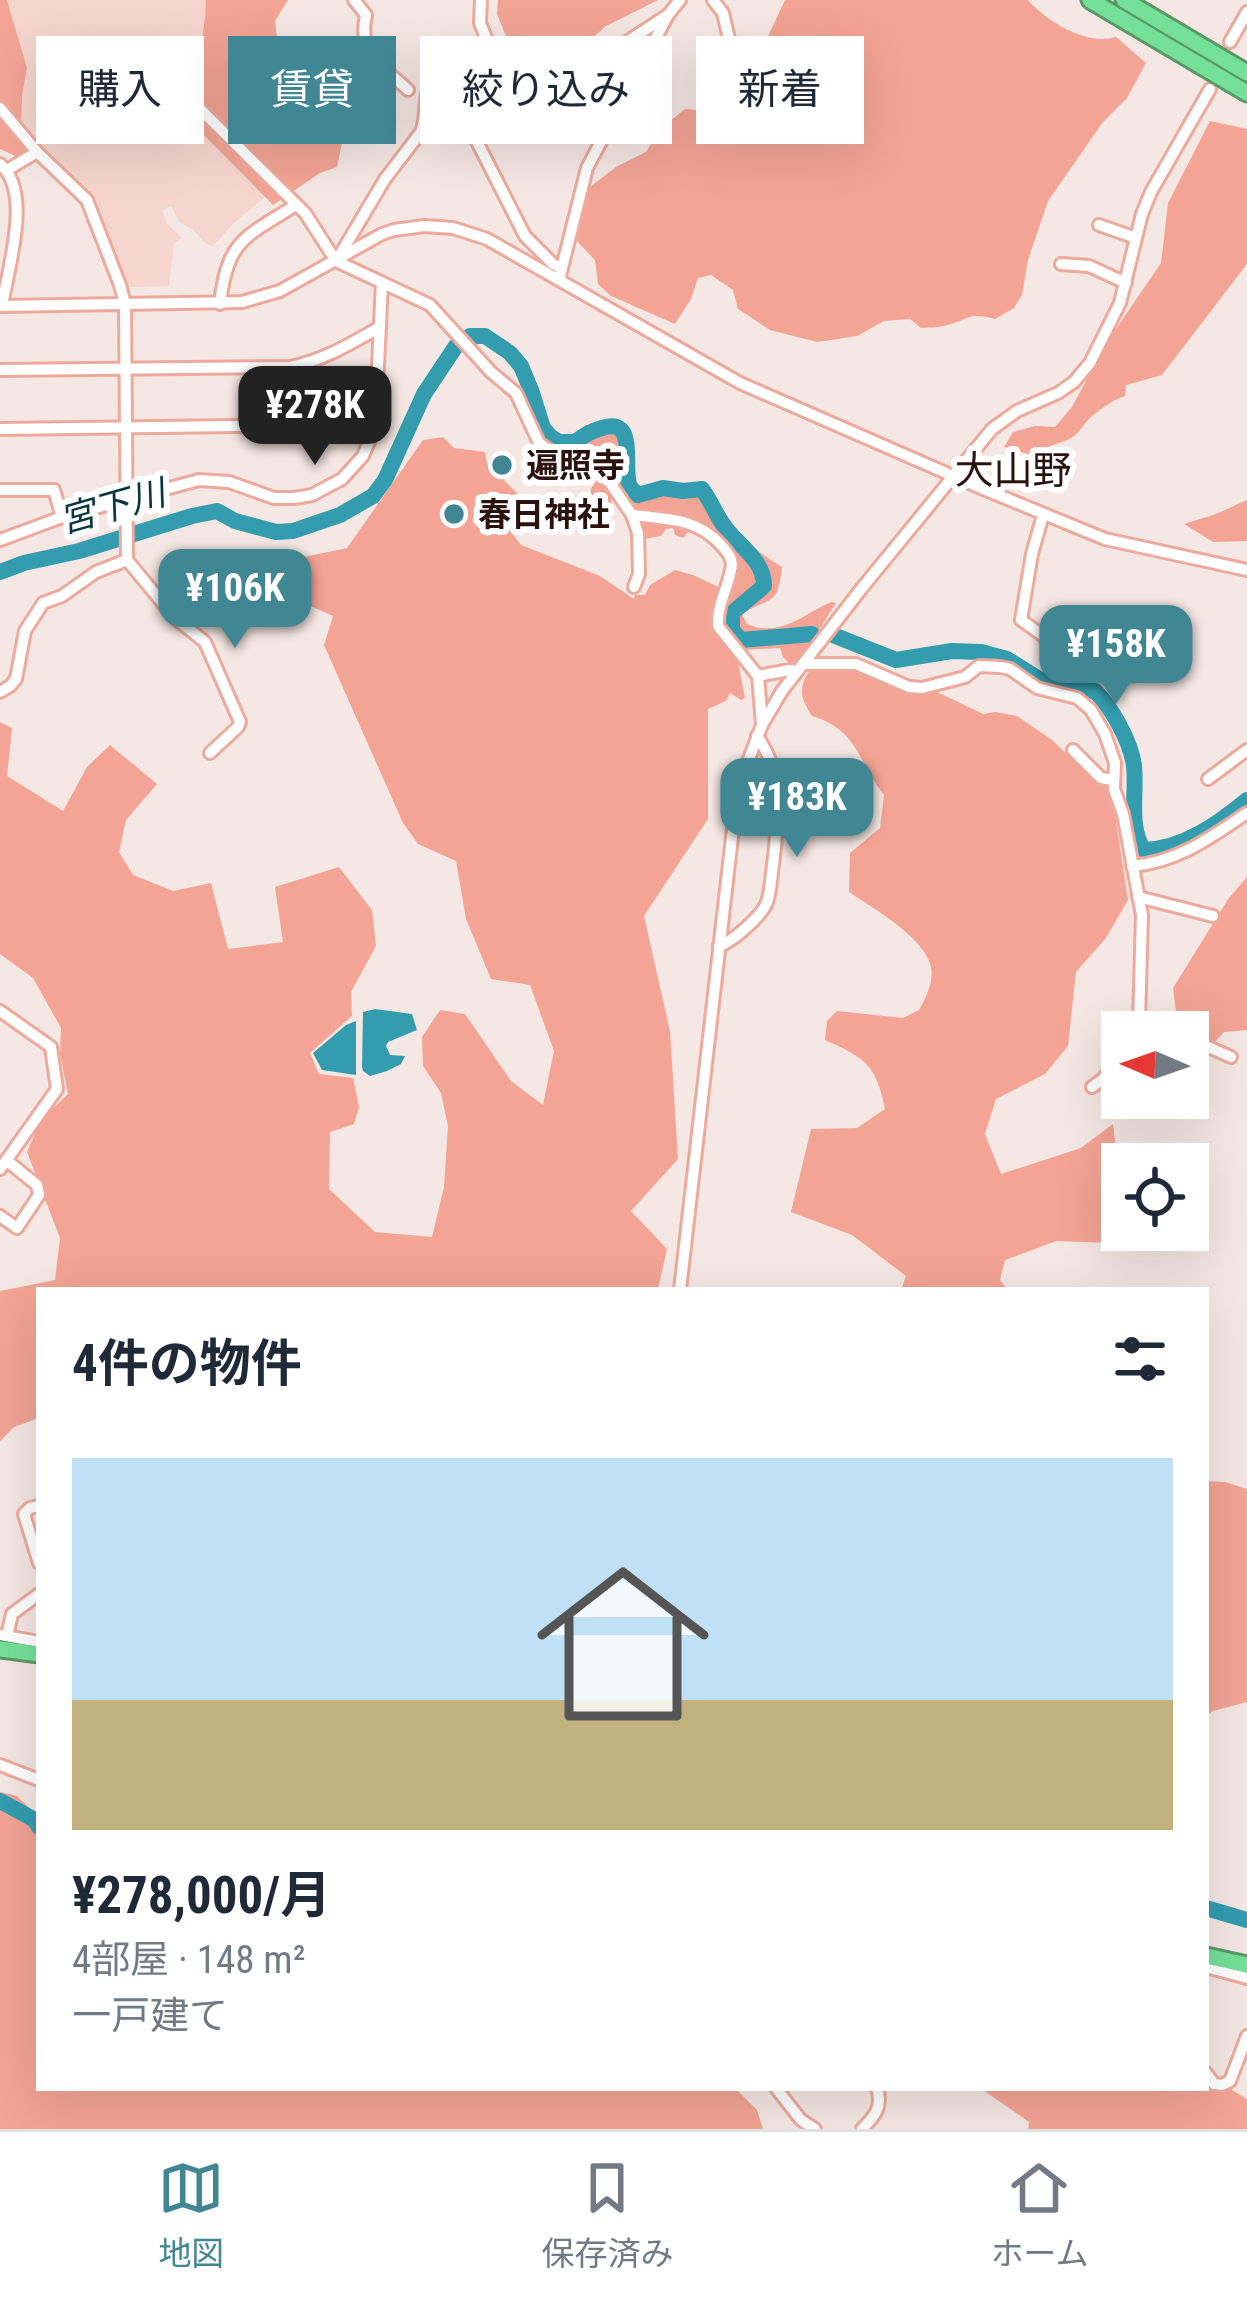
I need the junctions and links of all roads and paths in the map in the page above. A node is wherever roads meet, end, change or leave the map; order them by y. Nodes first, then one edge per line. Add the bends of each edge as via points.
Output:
1 (354, 0) edge
2 (481, 0) edge
3 (680, 0) edge
4 (713, 0) edge
5 (1090, 0) edge
6 (1124, 0) edge
7 (1247, 12) edge
8 (668, 15) junction
9 (364, 36) edge
10 (486, 36) edge
11 (636, 36) edge
12 (728, 36) edge
13 (1230, 42) dead end
14 (1247, 73) edge
15 (1210, 89) dead end
16 (1247, 93) edge
17 (0, 108) edge
18 (204, 113) edge
19 (420, 132) edge
20 (478, 144) edge
21 (37, 152) junction
22 (3, 166) edge
23 (296, 205) junction
24 (1099, 226) dead end
25 (1136, 238) junction
26 (336, 261) junction
27 (1061, 264) dead end
28 (560, 274) junction
29 (1126, 283) junction
30 (382, 284) junction
31 (125, 304) junction
32 (220, 304) junction
33 (1, 306) edge
34 (380, 327) junction
35 (126, 369) junction
36 (0, 370) edge
37 (377, 400) junction
38 (127, 428) junction
39 (0, 429) edge
40 (955, 477) junction
41 (0, 490) edge
42 (127, 500) junction
43 (632, 515) junction
44 (1042, 515) junction
45 (62, 517) junction
46 (0, 540) edge
47 (127, 556) junction
48 (1247, 570) edge
49 (634, 587) dead end
50 (1132, 660) dead end
51 (800, 667) junction
52 (758, 676) junction
53 (0, 692) edge
54 (759, 730) junction
55 (1073, 750) dead end
56 (1247, 750) edge
57 (210, 753) dead end
58 (1208, 779) dead end
59 (1113, 780) junction
60 (1247, 813) edge
61 (1132, 866) junction
62 (1138, 897) junction
63 (1213, 916) dead end
64 (719, 946) junction
65 (0, 1011) edge
66 (1138, 1011) edge
67 (1209, 1047) edge
68 (1231, 1057) dead end
69 (1101, 1080) edge
70 (1092, 1087) dead end
71 (3, 1164) edge
72 (0, 1216) edge
73 (680, 1287) edge
74 (36, 1507) edge
75 (36, 1553) edge
76 (36, 1596) edge
77 (2, 1640) edge
78 (36, 1642) edge
79 (36, 1653) edge
80 (0, 1765) edge
81 (36, 1779) edge
82 (1209, 1957) edge
83 (1247, 1965) edge
84 (1209, 1968) edge
85 (1247, 1978) edge
86 (1247, 2036) edge
87 (1209, 2077) edge
88 (778, 2091) edge
89 (878, 2091) edge
90 (815, 2129) edge
91 (862, 2129) edge

1 - 9 street via 366,15
2 - 10 street
3 - 8 street
4 - 12 street
5 - 16 highway
6 - 14 highway
7 - 13 street
8 - 11 street
8 - 28 street via 587,167
15 - 25 street via 1150,192
17 - 21 street
18 - 23 street
19 - 26 street
20 - 28 street via 525,236
21 - 22 street
21 - 31 street via 87,200
22 - 33 street via 17,215
23 - 26 street
23 - 32 street via 232,250
24 - 25 street
25 - 29 street
26 - 28 street via 382,234 424,226 487,239
26 - 30 street
26 - 32 street via 280,291
27 - 29 street
28 - 40 street via 740,383
29 - 40 street via 1082,374 998,424
30 - 34 street
30 - 43 street via 430,305 516,393 539,443 602,471
31 - 32 street
31 - 33 street
31 - 35 street
34 - 35 street via 290,367
34 - 37 street
35 - 36 street
35 - 38 street
37 - 38 street via 309,424
37 - 42 street via 363,456 313,495 274,498 199,480
38 - 39 street
38 - 42 street
40 - 44 street
40 - 51 street
41 - 45 street via 54,490
42 - 45 street
42 - 47 street
43 - 49 street via 640,540
43 - 52 street via 695,524 730,556 718,626
44 - 48 street via 1106,539
44 - 50 street via 1021,620 1070,656
45 - 46 street
47 - 53 street via 43,603 25,631 16,679
47 - 57 street via 206,642 236,709 238,727
51 - 52 street
51 - 54 street
51 - 59 street via 856,664 922,688 979,666 1010,669 1091,710 1112,753
52 - 54 street
54 - 64 street via 739,785
54 - 64 street via 778,788 767,902
55 - 59 street
56 - 58 street
59 - 61 street
60 - 61 street via 1171,859
61 - 62 street
62 - 63 street
62 - 66 street
64 - 73 street
65 - 71 street via 51,1047 57,1088
67 - 68 street
69 - 70 street
71 - 72 street via 37,1185 39,1195 17,1228
74 - 75 street via 24,1514
76 - 77 street via 12,1614
77 - 78 street
77 - 79 highway
80 - 81 street
82 - 83 highway
84 - 85 street
86 - 87 street via 1230,2080 1214,2084
88 - 90 street
89 - 91 street via 879,2110

